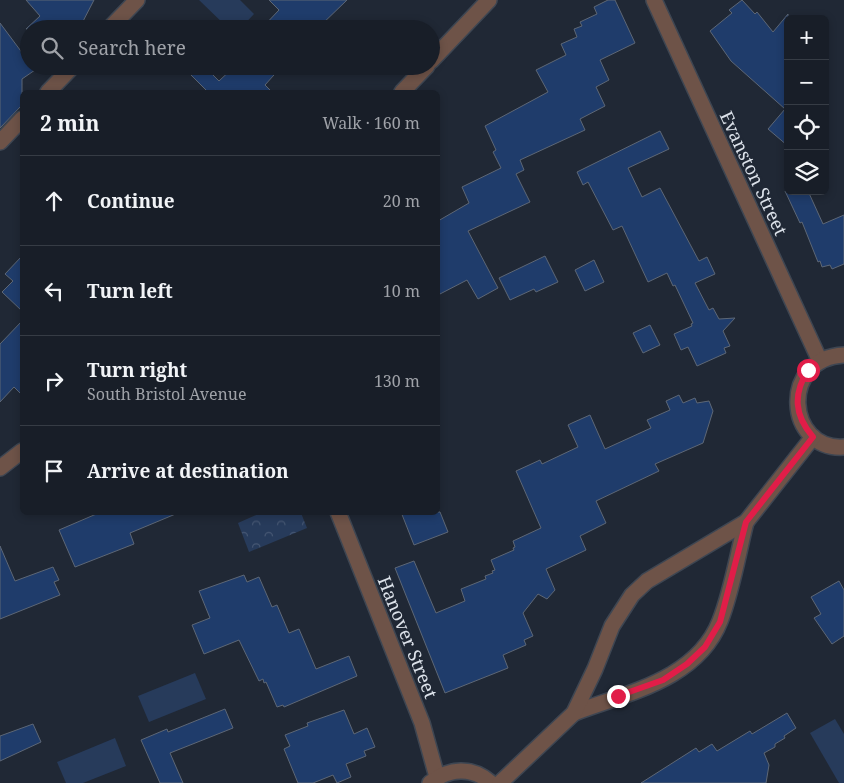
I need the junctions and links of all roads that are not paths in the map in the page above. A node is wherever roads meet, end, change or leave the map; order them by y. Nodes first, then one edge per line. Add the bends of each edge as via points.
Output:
1 (137, 0) edge
2 (489, 0) edge
3 (654, 0) edge
4 (118, 20) edge
5 (440, 52) edge
6 (64, 75) edge
7 (418, 75) edge
8 (50, 90) edge
9 (404, 90) edge
10 (20, 121) edge
11 (0, 142) edge
12 (844, 355) edge
13 (820, 361) junction
14 (813, 437) junction
15 (844, 447) edge
16 (20, 453) edge
17 (0, 468) edge
18 (339, 515) edge
19 (746, 522) junction
20 (574, 713) junction
21 (433, 780) edge
22 (491, 783) edge
23 (500, 783) edge

1 - 4 street
2 - 5 street
3 - 13 street, Evanston Street
6 - 8 street
7 - 9 street
10 - 11 street
12 - 13 street
13 - 14 street via 804,376 797,397 800,418
14 - 15 street via 825,444
14 - 19 street
16 - 17 street
18 - 21 street, Hanover Street via 422,723
19 - 20 street via 647,581 632,595 612,626
19 - 20 street via 720,622 705,647 663,680
20 - 23 street
21 - 22 street via 446,772 460,770 473,772

